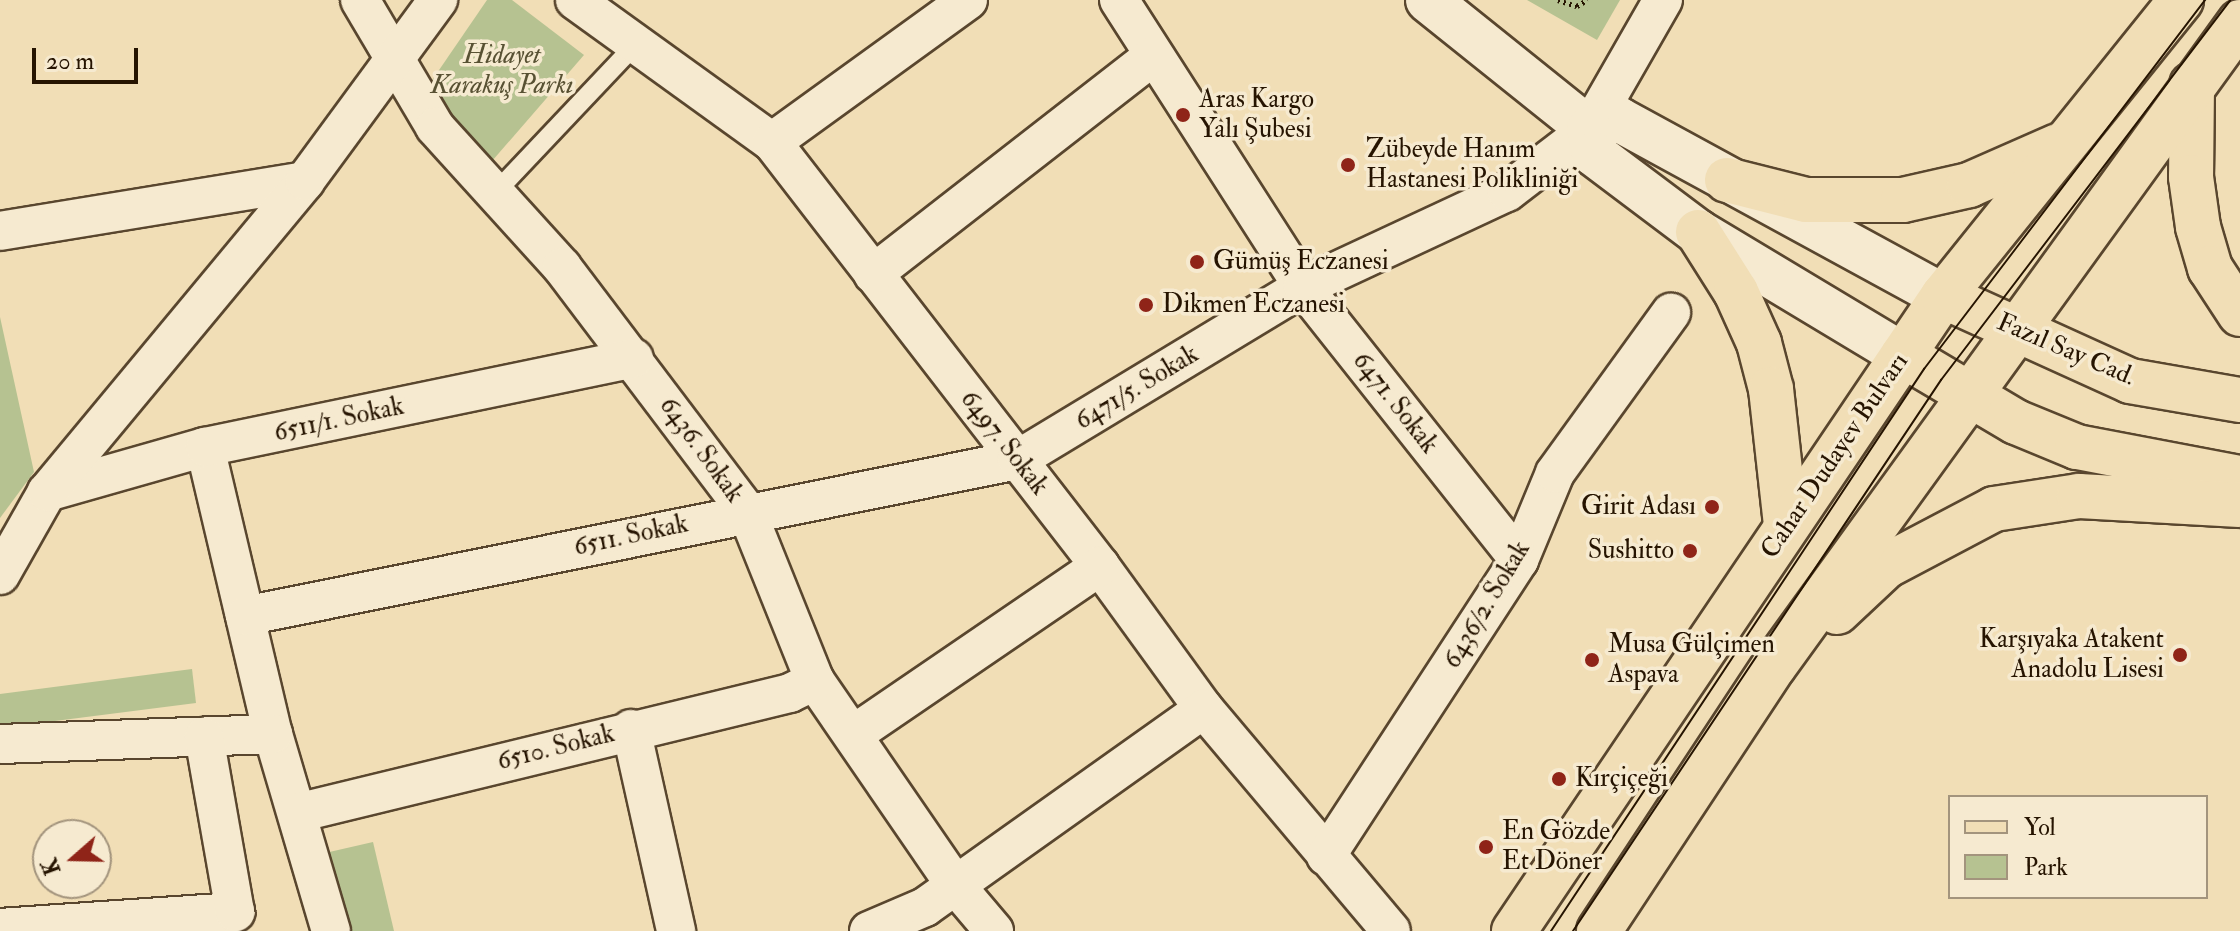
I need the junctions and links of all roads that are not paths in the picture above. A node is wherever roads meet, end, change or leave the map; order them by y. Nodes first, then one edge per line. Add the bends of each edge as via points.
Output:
1 (360, 0) edge
2 (438, 0) edge
3 (575, 0) edge
4 (968, 0) edge
5 (1119, 0) edge
6 (1428, 0) edge
7 (1663, 0) edge
8 (2181, 0) edge
9 (2240, 22) edge
10 (636, 44) junction
11 (1153, 56) junction
12 (393, 62) junction
13 (2192, 85) junction
14 (1589, 129) junction
15 (772, 142) junction
16 (2067, 142) junction
17 (1727, 180) junction
18 (305, 181) junction
19 (495, 193) junction
20 (0, 230) edge
21 (1698, 232) junction
22 (873, 274) junction
23 (1303, 287) junction
24 (1943, 296) junction
25 (1671, 313) dead end
26 (2240, 314) edge
27 (2013, 331) junction
28 (1903, 355) junction
29 (634, 358) junction
30 (1970, 395) junction
31 (2240, 400) edge
32 (205, 447) junction
33 (1017, 460) junction
34 (2240, 478) edge
35 (47, 492) junction
36 (2240, 505) edge
37 (747, 512) junction
38 (1786, 525) junction
39 (1519, 560) junction
40 (1100, 566) junction
41 (0, 575) edge
42 (245, 616) junction
43 (1774, 666) junction
44 (815, 681) junction
45 (1204, 709) junction
46 (631, 729) junction
47 (273, 734) junction
48 (854, 734) junction
49 (204, 737) junction
50 (0, 744) edge
51 (297, 813) junction
52 (1326, 856) junction
53 (956, 886) junction
54 (0, 928) edge
55 (331, 931) edge
56 (676, 931) edge
57 (869, 931) edge
58 (994, 931) edge
59 (1391, 931) edge
60 (1514, 931) edge
61 (1599, 931) edge

1 - 12 street, 6436. Sokak
2 - 12 street
3 - 10 street, 6497. Sokak
4 - 15 street
5 - 11 street, 6471. Sokak
6 - 14 street
7 - 14 street
8 - 16 main road, Cahar Dudayev Bulvarı
9 - 13 main road
10 - 15 street, 6497. Sokak
10 - 19 lane
11 - 22 street
11 - 23 street, 6471. Sokak
12 - 18 street
12 - 19 street, 6436. Sokak via 435,127
13 - 26 main road via 2191,177 2198,227 2210,268
13 - 27 main road
14 - 17 street via 1618,119
14 - 21 street via 1594,154
14 - 23 street, 6471/5. Sokak via 1507,192
15 - 22 street, 6497. Sokak
16 - 17 main road via 1969,185 1903,200 1806,200
16 - 24 main road, Cahar Dudayev Bulvarı
17 - 24 street
18 - 20 street
18 - 35 street
19 - 29 street, 6436. Sokak
21 - 28 street
21 - 38 main road via 1736,292 1759,343 1773,402
22 - 33 street, 6497. Sokak
23 - 33 street, 6471/5. Sokak
23 - 39 street, 6471. Sokak
24 - 27 main road, Fazıl Say Cad.
24 - 28 main road, Cahar Dudayev Bulvarı
25 - 39 street, 6436/2. Sokak via 1555,473
27 - 30 main road
27 - 31 main road, Fazıl Say Cad. via 2130,381
28 - 30 main road
28 - 38 main road, Cahar Dudayev Bulvarı
29 - 32 street, 6511/1. Sokak
29 - 37 street, 6436. Sokak
30 - 34 main road via 2016,422 2077,447
30 - 43 main road
32 - 35 street, 6511/1. Sokak
32 - 42 street
33 - 37 street, 6511. Sokak
33 - 40 street, 6497. Sokak
35 - 41 street
36 - 43 main road via 2079,496 1994,509 1886,566
37 - 42 street, 6511. Sokak
37 - 44 street, 6436. Sokak
38 - 60 main road, Cahar Dudayev Bulvarı
39 - 52 street, 6436/2. Sokak
40 - 45 street, 6497. Sokak
40 - 48 street
42 - 47 street
43 - 61 main road
44 - 46 street, 6510. Sokak via 790,693
44 - 48 street, 6436. Sokak
45 - 52 street, 6497. Sokak
45 - 53 street
46 - 51 street, 6510. Sokak
46 - 56 street
47 - 49 street
47 - 51 street
48 - 53 street, 6436. Sokak
49 - 50 street
49 - 54 street via 235,912
51 - 55 street
52 - 59 street, 6497. Sokak
53 - 57 street via 925,907
53 - 58 street, 6436. Sokak

